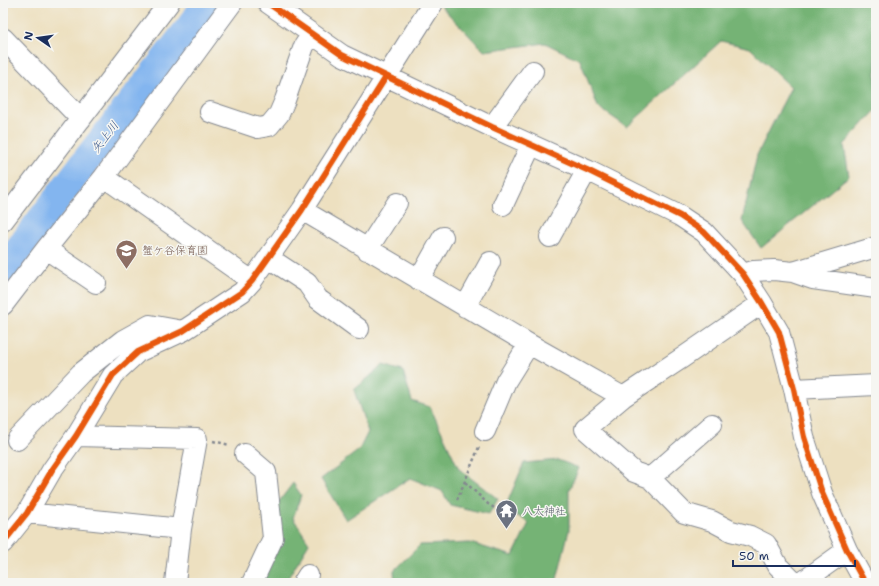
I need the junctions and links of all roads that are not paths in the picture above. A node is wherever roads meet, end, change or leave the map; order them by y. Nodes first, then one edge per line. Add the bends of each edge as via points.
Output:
1 (169, 3) edge
2 (232, 3) edge
3 (268, 3) edge
4 (433, 3) edge
5 (312, 34) junction
6 (3, 38) edge
7 (533, 71) dead end
8 (386, 77) junction
9 (210, 112) dead end
10 (81, 119) junction
11 (492, 127) junction
12 (531, 145) junction
13 (587, 170) junction
14 (104, 177) junction
15 (397, 203) dead end
16 (503, 205) dead end
17 (302, 210) junction
18 (3, 221) edge
19 (444, 237) dead end
20 (550, 237) dead end
21 (876, 247) edge
22 (46, 248) junction
23 (368, 250) junction
24 (269, 258) junction
25 (490, 262) dead end
26 (793, 272) junction
27 (743, 274) junction
28 (419, 280) junction
29 (252, 281) junction
30 (96, 283) dead end
31 (876, 288) edge
32 (762, 303) junction
33 (3, 305) edge
34 (465, 306) junction
35 (358, 329) dead end
36 (183, 331) junction
37 (529, 344) junction
38 (876, 385) edge
39 (794, 388) junction
40 (623, 397) junction
41 (712, 424) dead end
42 (485, 431) road end
43 (76, 436) junction
44 (17, 440) dead end
45 (245, 454) road end
46 (650, 478) junction
47 (27, 513) junction
48 (181, 529) junction
49 (3, 543) edge
50 (848, 550) junction
51 (175, 583) edge
52 (252, 583) edge
53 (795, 583) edge
54 (801, 583) edge
55 (865, 583) edge

1 - 10 street
2 - 14 street
3 - 5 street
4 - 8 street
5 - 8 street via 342,55
5 - 9 street via 304,46 279,114 268,126 258,128
6 - 10 street
7 - 11 street
8 - 11 street
8 - 17 street
10 - 18 street
11 - 12 street
12 - 13 street
12 - 16 street
13 - 20 street
13 - 27 street via 680,216 704,232
14 - 22 street
14 - 29 street
15 - 23 street
17 - 23 street
17 - 24 street
19 - 28 street
21 - 26 street
22 - 30 street
22 - 33 street
23 - 28 street
24 - 29 street
24 - 35 street via 307,283 318,299
25 - 34 street
26 - 27 street via 753,270
26 - 31 street via 813,279
27 - 32 street
28 - 34 street
29 - 36 street via 242,292
32 - 39 street via 778,332
32 - 40 street
34 - 37 street
36 - 43 street via 138,352 113,375
36 - 44 street via 150,325 123,340 81,373
37 - 40 street
37 - 42 street via 506,381
38 - 39 street
39 - 50 street via 804,437 822,493
40 - 46 street via 585,429 634,472
41 - 46 street
43 - 47 street
43 - 48 street via 197,438
45 - 52 street via 266,472 273,538
46 - 53 street via 684,513 712,520 731,531 766,544 778,566
47 - 48 street
47 - 49 street
48 - 51 street
50 - 54 street
50 - 55 street

